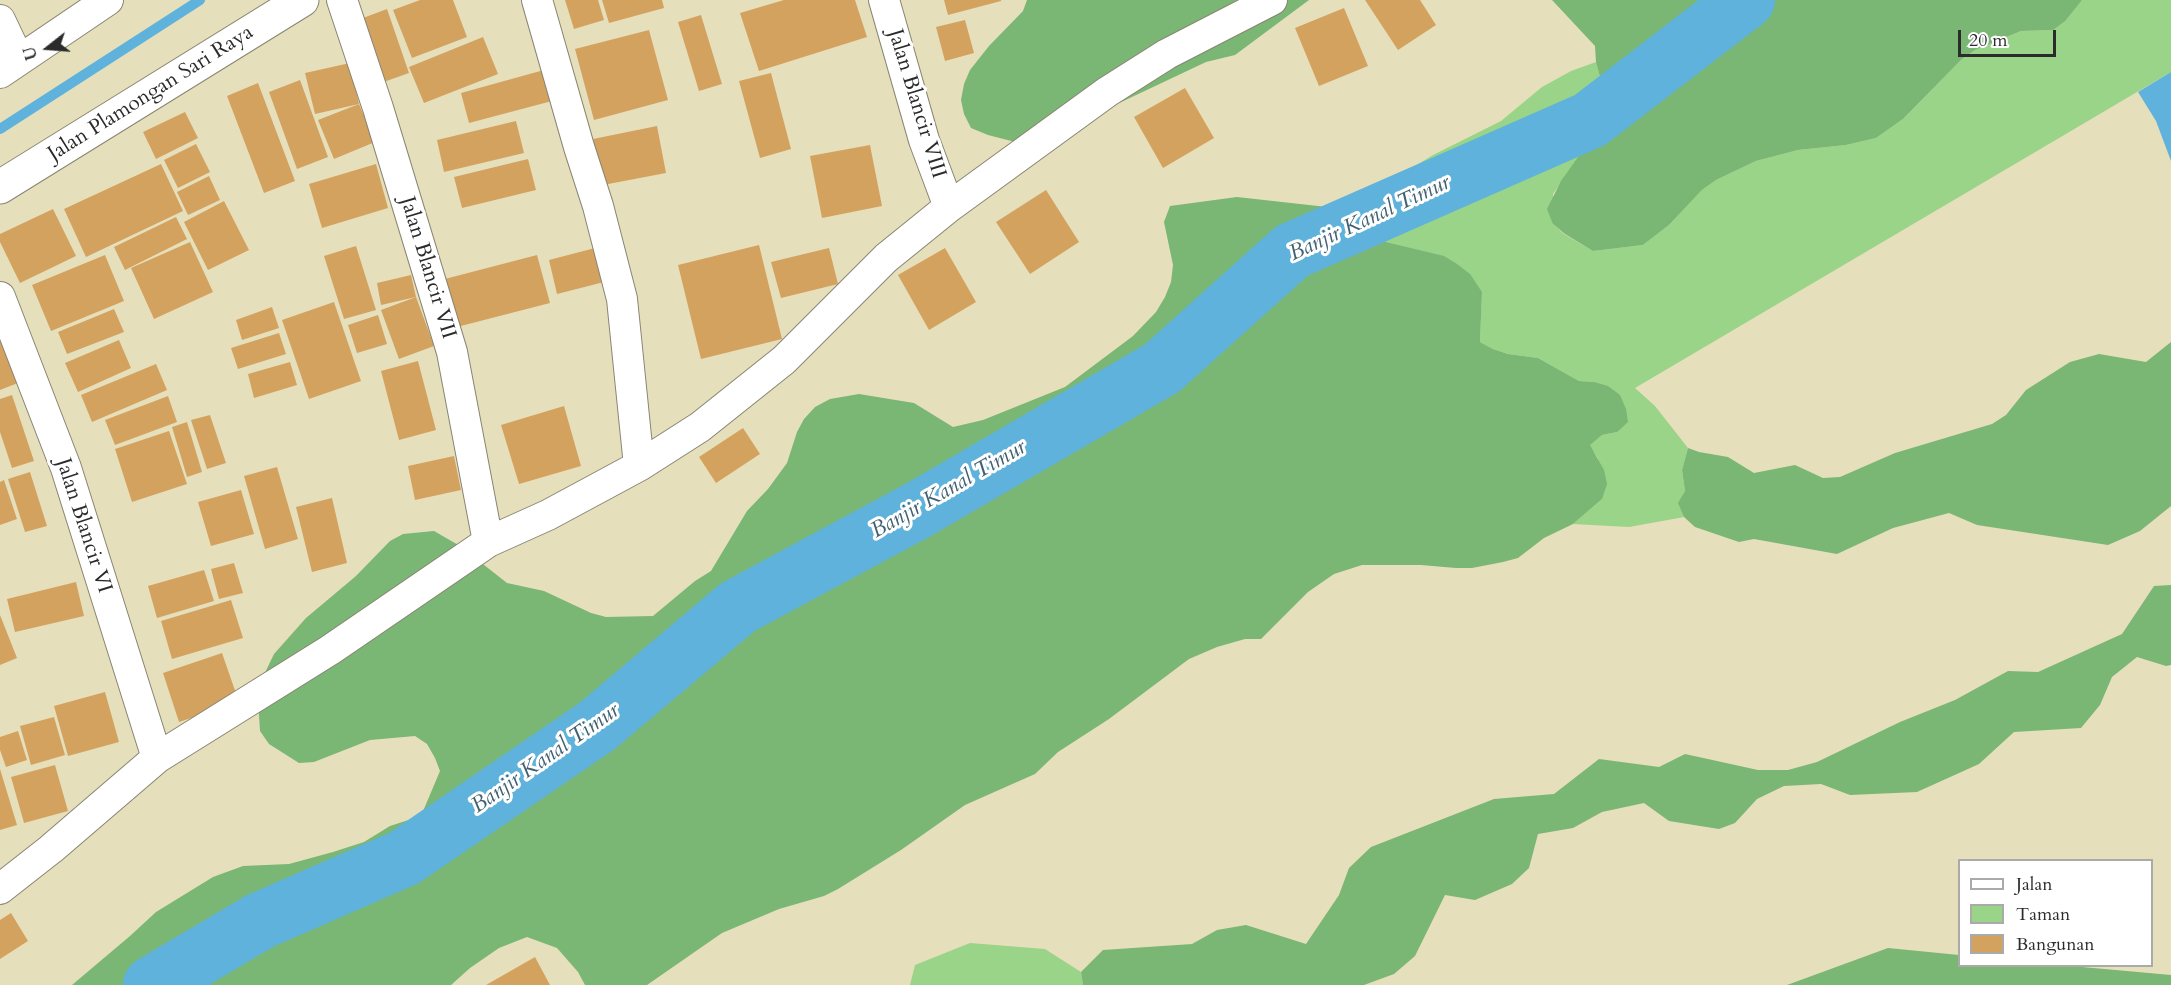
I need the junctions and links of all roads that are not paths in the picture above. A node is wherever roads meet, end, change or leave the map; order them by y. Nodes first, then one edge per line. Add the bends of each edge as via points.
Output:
1 (108, 0) edge
2 (302, 0) edge
3 (342, 0) edge
4 (537, 0) edge
5 (884, 0) edge
6 (1272, 0) edge
7 (0, 20) edge
8 (9, 66) edge
9 (0, 187) edge
10 (949, 207) junction
11 (0, 297) edge
12 (639, 466) junction
13 (488, 542) junction
14 (157, 758) junction
15 (0, 889) edge

1 - 8 street
2 - 9 street, Jalan Plamongan Sari Raya
3 - 13 street, Jalan Blancir VII via 452,352
4 - 12 street via 622,299
5 - 10 street, Jalan Blancir VIII via 924,140
6 - 10 street via 1167,54 1107,92
7 - 8 street
10 - 12 street via 886,258 784,360 700,427
11 - 14 street, Jalan Blancir VI via 66,468
12 - 13 street
13 - 14 street via 330,650
14 - 15 street

